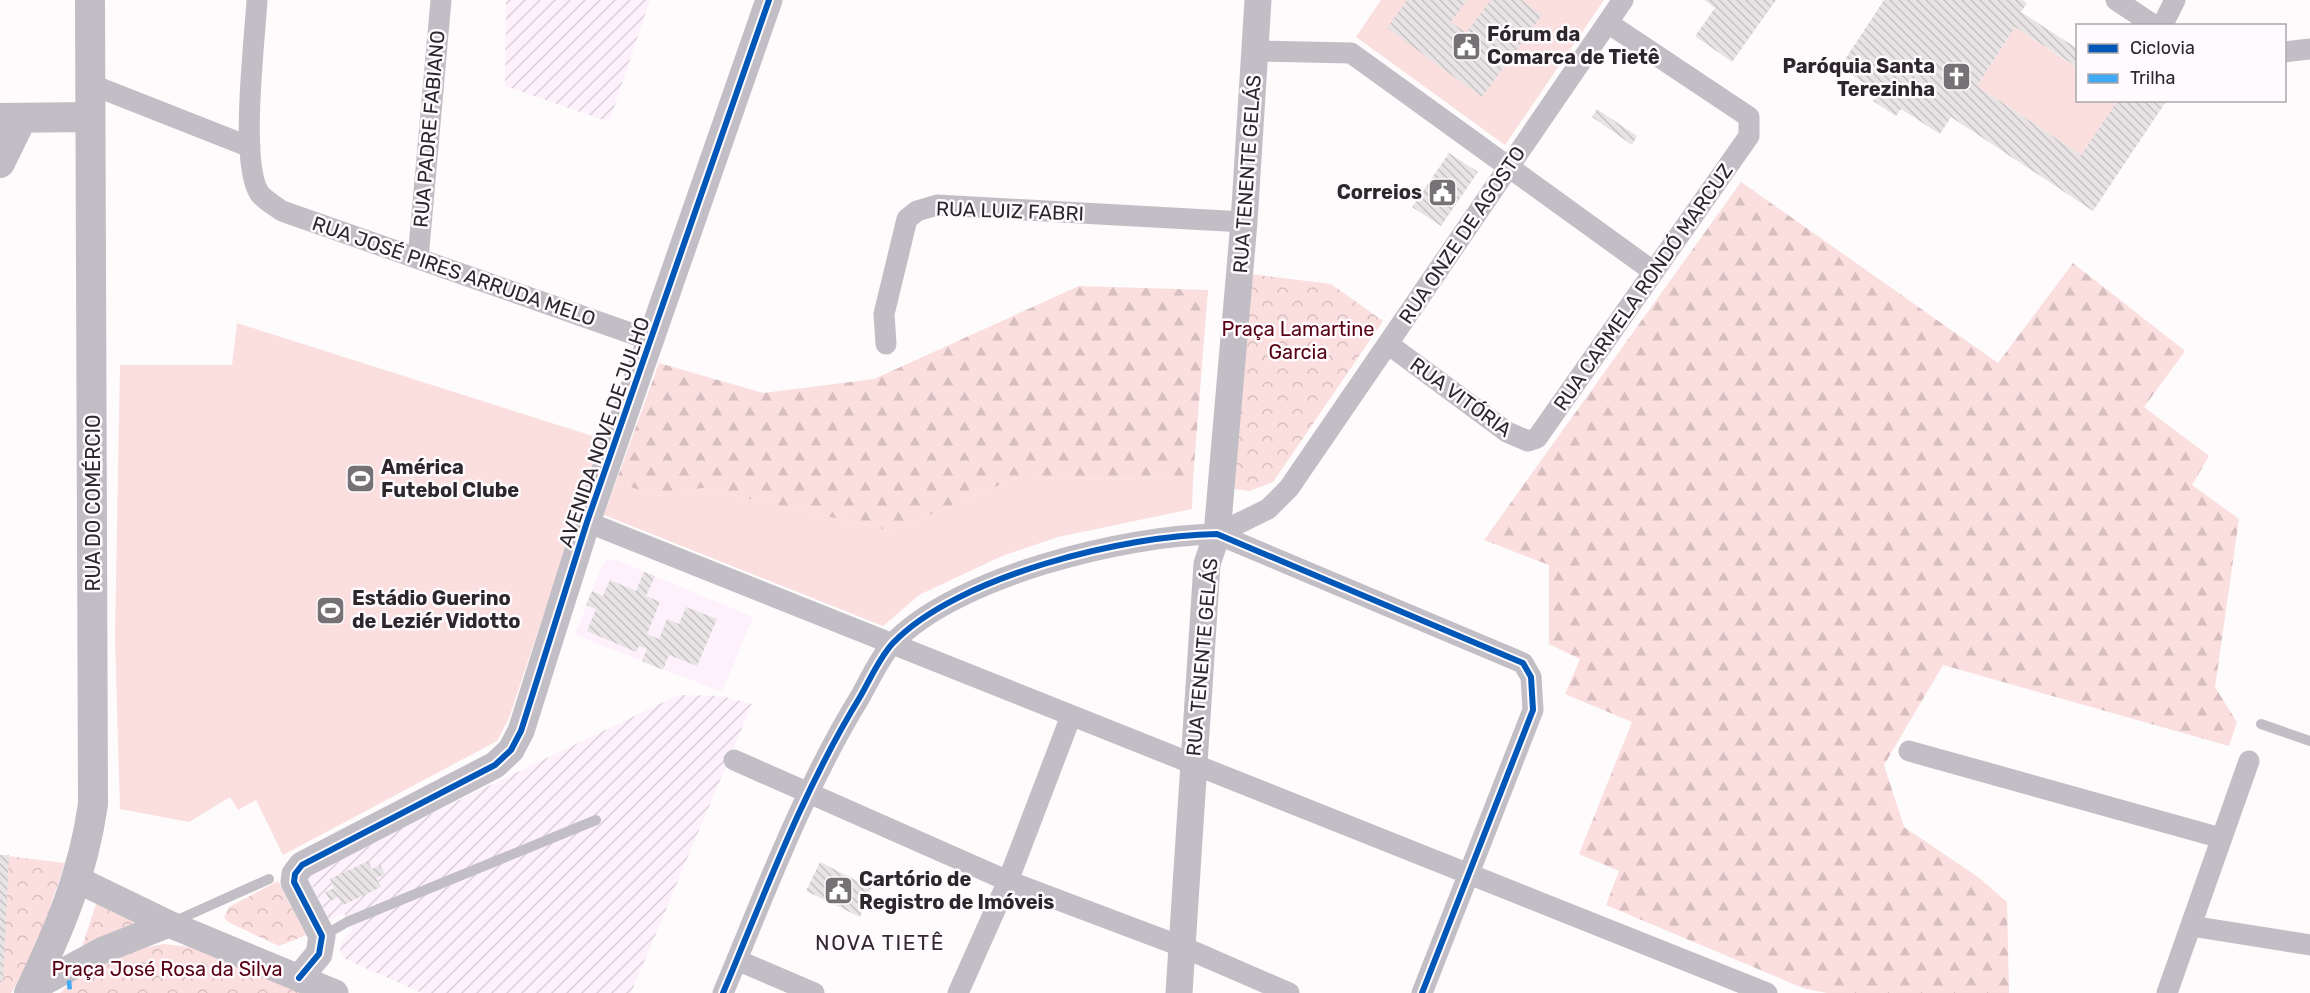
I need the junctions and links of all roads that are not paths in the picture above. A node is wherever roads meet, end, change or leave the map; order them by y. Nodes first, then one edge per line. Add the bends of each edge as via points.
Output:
1 (90, 0) edge
2 (257, 0) edge
3 (441, 0) edge
4 (769, 0) edge
5 (1258, 0) edge
6 (1623, 0) edge
7 (2175, 0) edge
8 (2118, 1) edge
9 (1608, 22) junction
10 (2152, 24) edge
11 (2163, 24) edge
12 (2310, 49) edge
13 (1256, 51) junction
14 (2286, 52) edge
15 (90, 84) junction
16 (90, 117) junction
17 (11, 118) edge
18 (250, 147) junction
19 (0, 163) edge
20 (1509, 167) junction
21 (1244, 222) junction
22 (418, 259) junction
23 (1654, 272) junction
24 (653, 341) junction
25 (886, 344) dead end
26 (1388, 344) junction
27 (1537, 438) joint
28 (588, 522) junction
29 (1217, 534) junction
30 (892, 644) junction
31 (1071, 716) junction
32 (2261, 724) dead end
33 (2310, 741) edge
34 (1909, 751) dead end
35 (734, 759) dead end
36 (2249, 761) dead end
37 (1192, 763) junction
38 (808, 791) junction
39 (596, 820) dead end
40 (2221, 838) junction
41 (1470, 875) junction
42 (268, 879) dead end
43 (78, 880) junction
44 (1008, 881) junction
45 (169, 924) junction
46 (2191, 926) junction
47 (321, 945) junction
48 (2310, 945) edge
49 (1183, 947) junction
50 (736, 960) junction
51 (297, 982) junction
52 (30, 991) edge
53 (328, 992) edge
54 (723, 993) edge
55 (814, 993) edge
56 (958, 993) edge
57 (1179, 993) edge
58 (1289, 993) edge
59 (1422, 993) edge
60 (1767, 993) edge
61 (2167, 993) edge

1 - 15 main road, RUA DO COMÉRCIO
2 - 18 street
3 - 22 street, RUA PADRE FABIANO
4 - 24 street, AVENIDA NOVE DE JULHO
5 - 13 street, RUA TENENTE GELÁS
6 - 9 street, RUA ONZE DE AGOSTO
7 - 11 street
8 - 10 street
9 - 20 street, RUA ONZE DE AGOSTO
9 - 23 street, RUA CARMELA RONDÓ MARCUZ via 1749,117 1749,136
12 - 14 street
13 - 20 street via 1351,53
13 - 21 street, RUA TENENTE GELÁS
15 - 16 main road, RUA DO COMÉRCIO
15 - 18 street
16 - 17 main road
16 - 43 main road, RUA DO COMÉRCIO via 93,804
17 - 19 main road
18 - 22 street, RUA JOSÉ PIRES ARRUDA MELO via 252,175 260,194 282,211
20 - 23 street
20 - 26 street, RUA ONZE DE AGOSTO
21 - 25 street, RUA LUIZ FABRI via 937,205 917,211 907,219 884,314
21 - 29 street, RUA TENENTE GELÁS
22 - 24 street, RUA JOSÉ PIRES ARRUDA MELO
23 - 27 street, RUA CARMELA RONDÓ MARCUZ
24 - 28 street, AVENIDA NOVE DE JULHO
26 - 27 street, RUA VITÓRIA via 1507,432 1528,441
26 - 29 street, RUA ONZE DE AGOSTO via 1289,488 1268,509
28 - 30 street
28 - 47 street, AVENIDA NOVE DE JULHO via 547,657 511,750 495,765 463,783 302,865 294,882
29 - 30 street via 1179,535 1007,575 920,621
29 - 37 street, RUA TENENTE GELÁS via 1207,564
29 - 41 street via 1523,663 1531,677 1533,710
30 - 31 street
30 - 38 street
31 - 37 street
31 - 44 street
32 - 33 lane
34 - 40 street
35 - 38 street
36 - 40 street
37 - 41 street
37 - 49 street, RUA TENENTE GELÁS
38 - 44 street
38 - 50 street
39 - 47 lane via 347,922
40 - 46 street
41 - 59 street
41 - 60 street
42 - 45 lane
43 - 45 street
43 - 52 main road, RUA DO COMÉRCIO
44 - 49 street
44 - 56 street
45 - 51 street
45 - 52 street via 103,950
46 - 48 street
46 - 61 street
47 - 51 street
47 - 53 street
49 - 57 street, RUA TENENTE GELÁS
49 - 58 street
50 - 54 street
50 - 55 street
51 - 53 street

